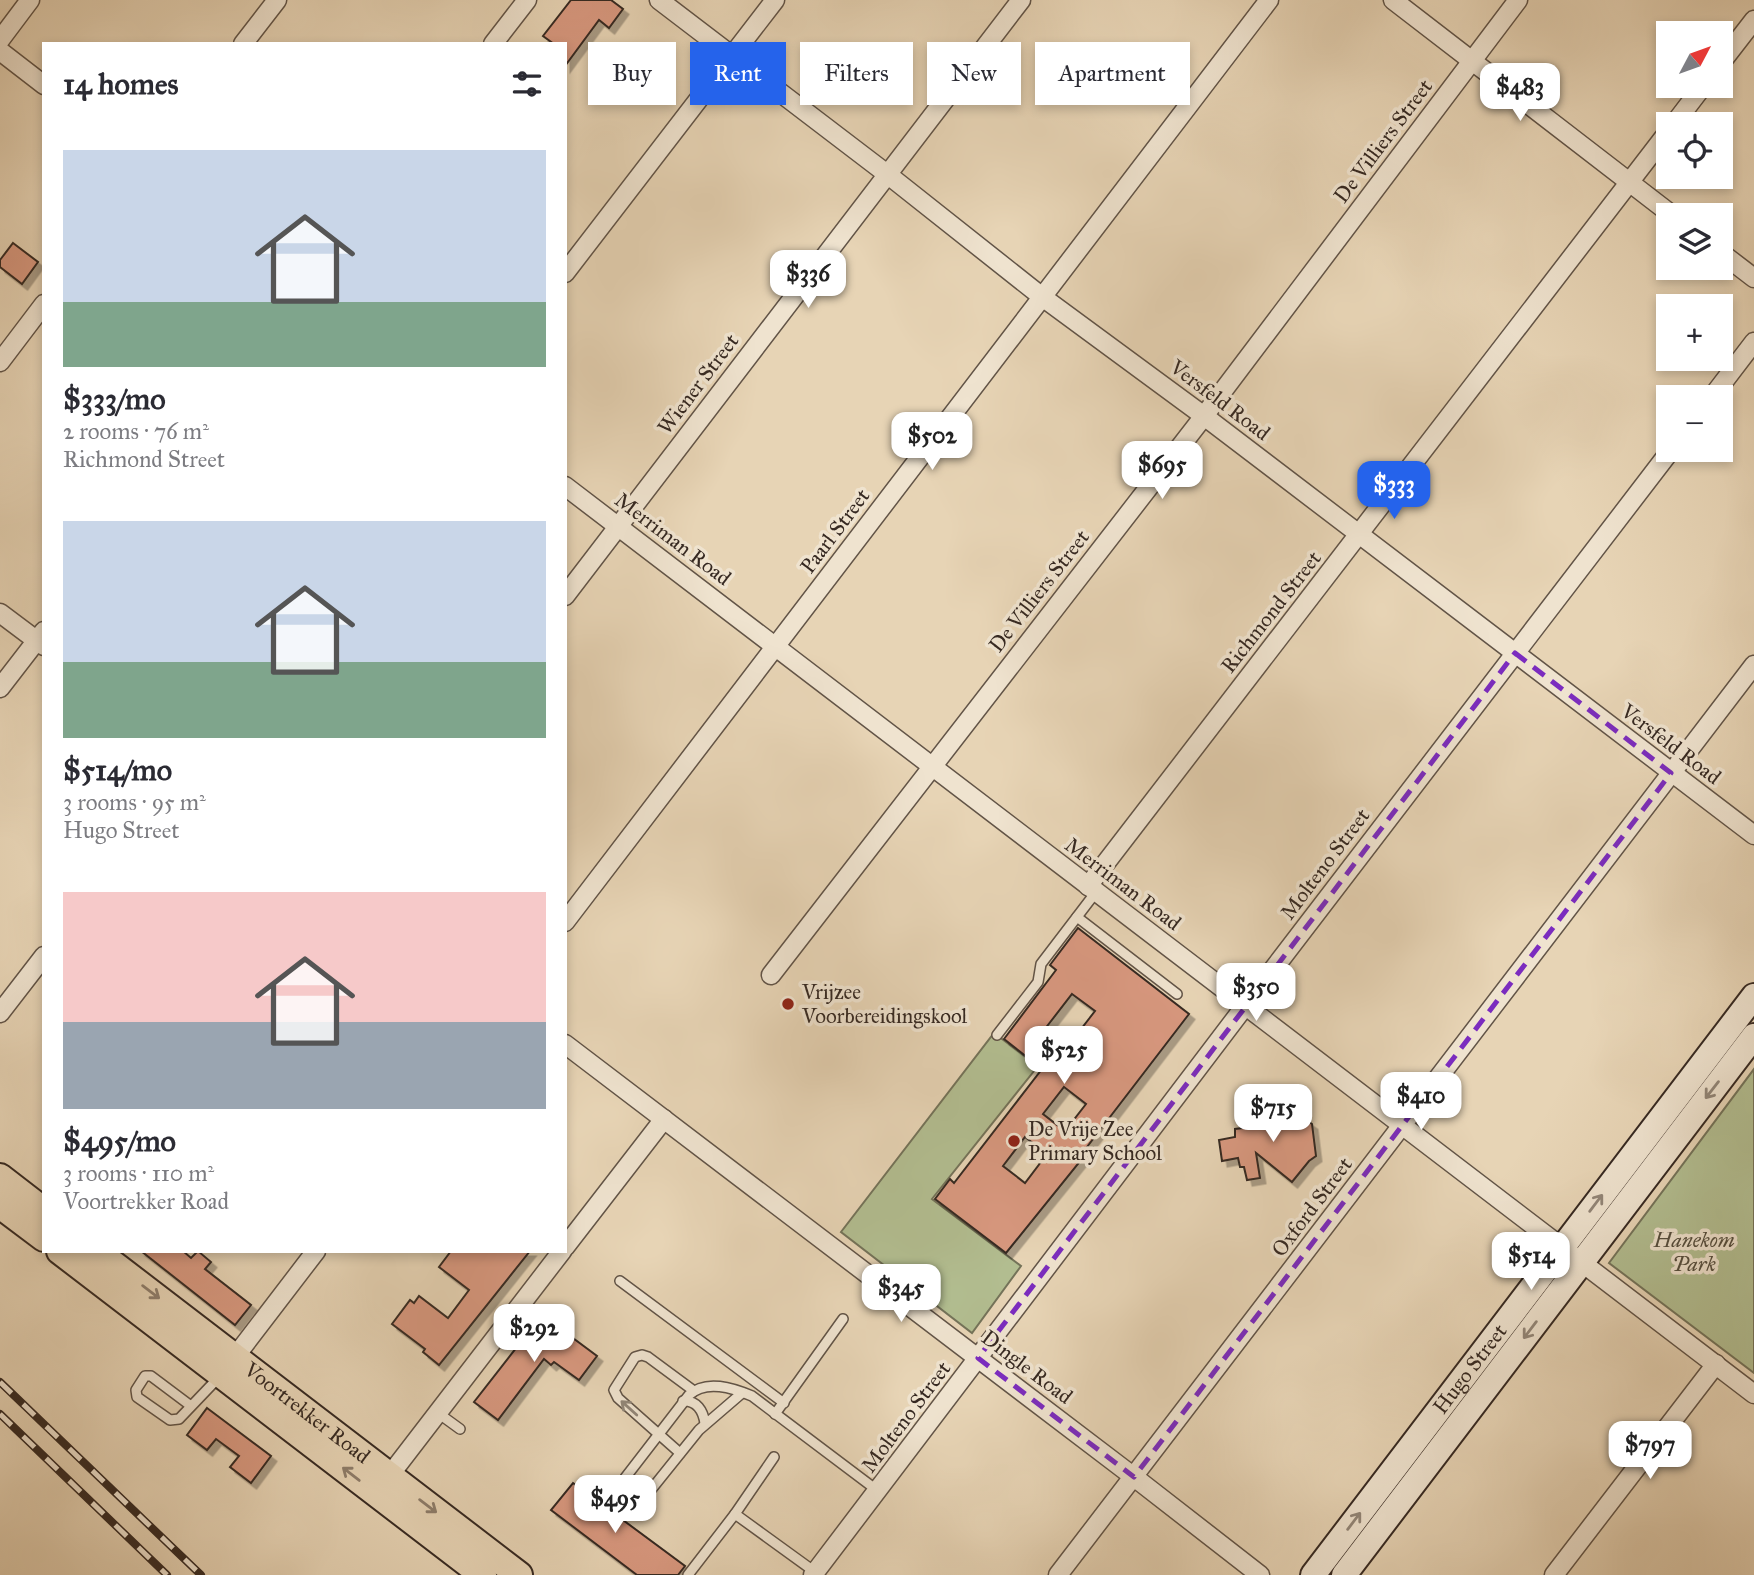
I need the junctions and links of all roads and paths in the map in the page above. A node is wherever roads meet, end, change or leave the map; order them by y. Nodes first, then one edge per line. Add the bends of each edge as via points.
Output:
1 (30, 0) edge
2 (277, 0) edge
3 (527, 0) edge
4 (659, 0) edge
5 (775, 0) edge
6 (1021, 0) edge
7 (1269, 0) edge
8 (1393, 0) edge
9 (1518, 0) edge
10 (1754, 20) edge
11 (0, 40) edge
12 (245, 42) edge
13 (495, 42) edge
14 (714, 42) edge
15 (743, 42) edge
16 (1733, 47) edge
17 (0, 51) edge
18 (1471, 62) junction
19 (42, 83) edge
20 (786, 97) edge
21 (1694, 98) edge
22 (694, 105) edge
23 (1683, 112) edge
24 (1656, 148) edge
25 (887, 174) junction
26 (1629, 183) junction
27 (1656, 203) edge
28 (1733, 262) edge
29 (567, 270) edge
30 (1754, 278) edge
31 (1041, 296) junction
32 (42, 307) edge
33 (1754, 342) edge
34 (0, 362) edge
35 (1721, 385) edge
36 (1204, 416) junction
37 (1662, 462) edge
38 (567, 488) edge
39 (618, 527) junction
40 (1359, 536) junction
41 (567, 593) edge
42 (0, 613) edge
43 (41, 639) edge
44 (776, 646) junction
45 (1515, 653) junction
46 (1754, 666) edge
47 (0, 688) edge
48 (932, 766) junction
49 (1671, 773) junction
50 (1754, 835) edge
51 (1092, 889) junction
52 (1077, 917) junction
53 (567, 919) edge
54 (42, 959) edge
55 (771, 975) dead end
56 (1177, 994) dead end
57 (1754, 996) edge
58 (1245, 1006) junction
59 (0, 1013) edge
60 (998, 1035) dead end
61 (1754, 1036) edge
62 (567, 1046) edge
63 (664, 1119) junction
64 (1402, 1126) junction
65 (0, 1177) edge
66 (0, 1205) edge
67 (42, 1209) edge
68 (42, 1237) edge
69 (567, 1244) edge
70 (64, 1253) edge
71 (98, 1253) edge
72 (314, 1253) edge
73 (560, 1253) edge
74 (1571, 1255) junction
75 (620, 1281) dead end
76 (843, 1319) dead end
77 (978, 1359) junction
78 (1716, 1364) junction
79 (229, 1365) junction
80 (694, 1391) junction
81 (742, 1393) junction
82 (1754, 1394) edge
83 (683, 1401) junction
84 (784, 1403) junction
85 (191, 1406) junction
86 (438, 1413) junction
87 (775, 1414) junction
88 (705, 1423) junction
89 (460, 1429) dead end
90 (658, 1434) junction
91 (680, 1452) junction
92 (774, 1457) dead end
93 (1134, 1476) junction
94 (383, 1484) junction
95 (878, 1491) junction
96 (735, 1514) junction
97 (816, 1574) edge
98 (483, 1575) edge
99 (519, 1575) edge
100 (688, 1575) edge
101 (1058, 1575) edge
102 (1260, 1575) edge
103 (1313, 1575) edge
104 (1344, 1575) edge
105 (1554, 1575) edge

1 - 11 street
2 - 12 street
3 - 13 street
4 - 14 street, Versfeld Road
5 - 15 street
6 - 25 street, Wiener Street
7 - 31 street, Paarl Street
8 - 18 street
9 - 18 street, De Villiers Street
10 - 16 street
17 - 19 street
18 - 26 street
18 - 36 street, De Villiers Street
20 - 25 street, Versfeld Road
21 - 23 street
22 - 29 street
24 - 26 street, Richmond Street
25 - 31 street, Versfeld Road
25 - 39 street, Wiener Street
26 - 27 street
26 - 40 street, Richmond Street
28 - 30 street
31 - 36 street, Versfeld Road
31 - 44 street, Paarl Street
32 - 34 street
33 - 35 street
36 - 40 street, Versfeld Road
36 - 48 street, De Villiers Street
37 - 45 street, Molteno Street
38 - 39 street, Merriman Road
39 - 41 street, Wiener Street
39 - 44 street, Merriman Road
40 - 45 street, Versfeld Road
40 - 51 street, Richmond Street
42 - 43 street
43 - 47 street
44 - 48 street, Merriman Road
44 - 53 street, Paarl Street
45 - 49 street, Versfeld Road
45 - 58 street, Molteno Street
46 - 49 street, Oxford Street
48 - 51 street, Merriman Road
48 - 55 street, De Villiers Street
49 - 50 street, Versfeld Road
49 - 64 street, Oxford Street
51 - 52 lane
51 - 58 street, Merriman Road
52 - 56 lane
52 - 60 lane via 1041,964 1038,982
54 - 59 street
74 -> 57 street, Hugo Street
58 - 64 street, Merriman Road
58 - 77 street, Molteno Street
61 -> 74 street, Hugo Street
62 - 63 street, Dingle Road
63 - 69 street
63 - 77 street, Dingle Road
64 - 74 street, Merriman Road
64 - 93 street, Oxford Street
65 - 67 main road
66 - 68 main road, Voortrekker Road
70 - 79 main road, Voortrekker Road
71 -> 79 main road, Voortrekker Road
72 - 79 street
73 - 86 street
74 - 78 street, Merriman Road
103 -> 74 street, Hugo Street
74 -> 104 street, Hugo Street
75 - 84 lane
76 - 84 lane
77 - 93 street, Dingle Road
77 - 95 street, Molteno Street
78 - 82 street, Merriman Road
78 - 105 street
79 - 85 lane
79 - 94 main road, Voortrekker Road
80 - 81 lane via 721,1386
80 - 83 lane
90 -> 80 lane via 615,1394 631,1361 648,1357
81 - 87 lane
81 - 88 lane
83 - 88 lane via 699,1407
83 - 90 lane
84 - 87 lane
85 - 85 lane via 148,1375 136,1390 137,1396 170,1420 178,1419
86 - 89 lane
86 - 94 street
87 - 95 lane
88 - 91 lane
90 - 91 lane
90 - 91 lane via 625,1478 628,1489 646,1496
92 - 96 lane
93 - 101 street, Oxford Street
93 - 102 street, Dingle Road
94 - 98 main road, Voortrekker Road
94 -> 99 main road, Voortrekker Road
95 - 97 street, Molteno Street
96 - 97 lane
96 - 100 lane

